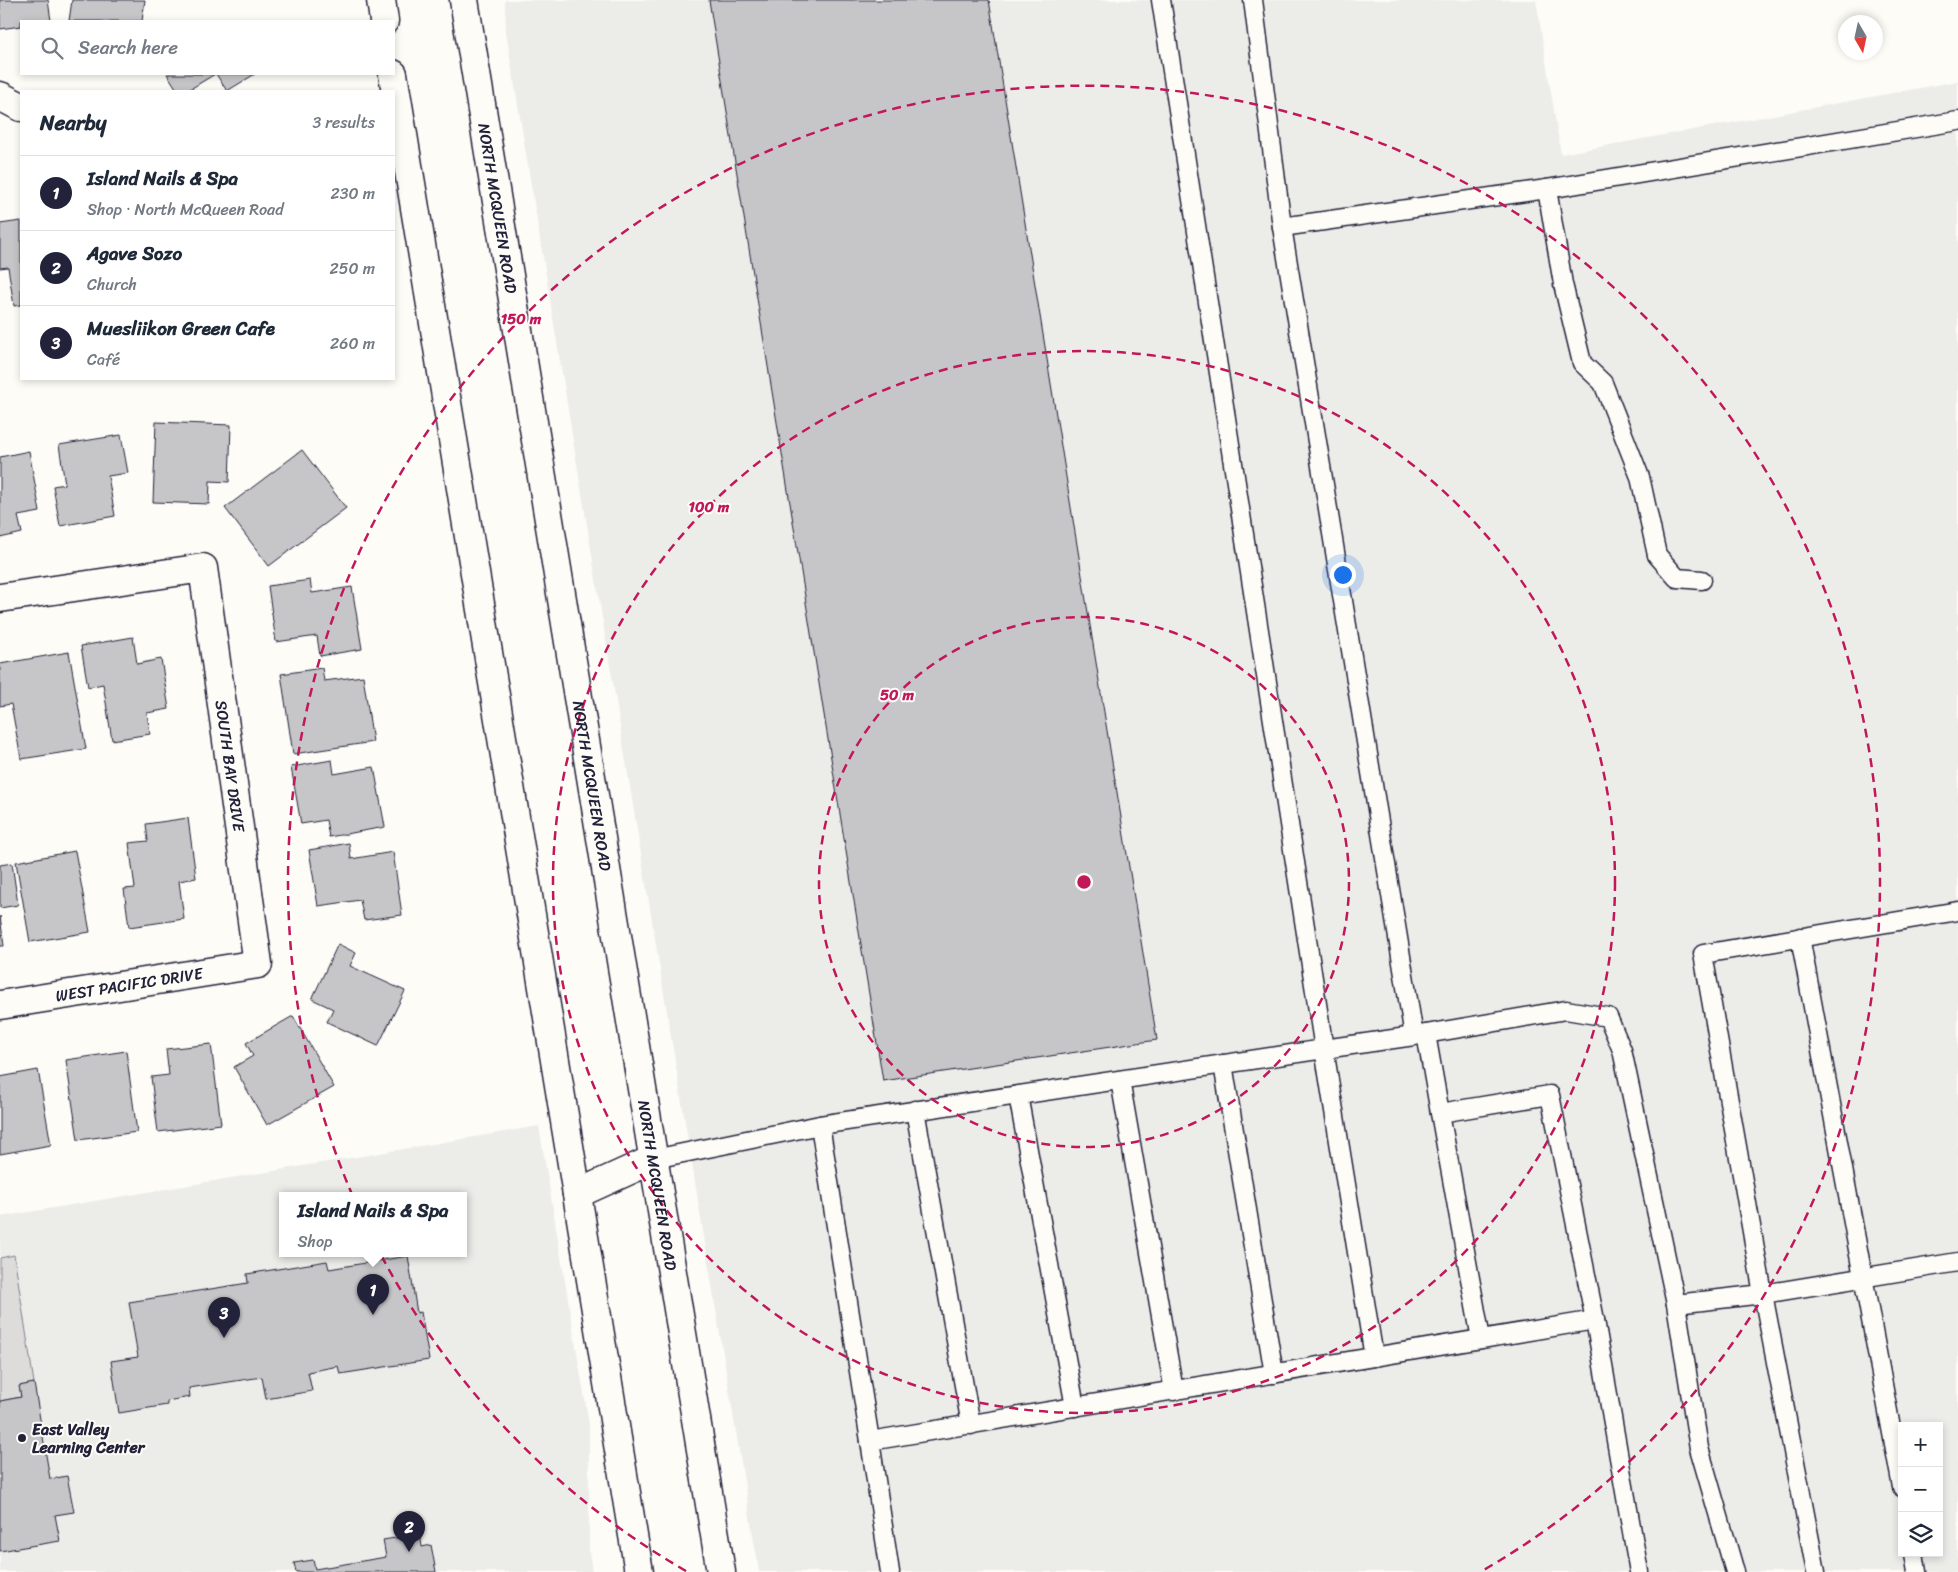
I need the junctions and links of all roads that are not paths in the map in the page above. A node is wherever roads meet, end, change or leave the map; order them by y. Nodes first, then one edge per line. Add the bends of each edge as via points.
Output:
1 (381, 0) edge
2 (464, 0) edge
3 (1161, 0) edge
4 (1252, 0) edge
5 (384, 20) edge
6 (393, 75) edge
7 (0, 96) edge
8 (20, 106) edge
9 (1958, 121) edge
10 (1547, 189) junction
11 (1282, 227) junction
12 (1702, 580) dead end
13 (0, 598) edge
14 (1958, 911) edge
15 (1800, 937) junction
16 (258, 964) joint
17 (0, 1005) edge
18 (1420, 1035) junction
19 (1324, 1048) junction
20 (1222, 1064) junction
21 (1120, 1080) junction
22 (1018, 1095) junction
23 (915, 1110) junction
24 (1440, 1113) junction
25 (820, 1125) junction
26 (654, 1159) junction
27 (576, 1194) junction
28 (1958, 1262) edge
29 (1863, 1279) junction
30 (1763, 1294) junction
31 (1676, 1304) junction
32 (1595, 1320) junction
33 (1481, 1339) junction
34 (1374, 1357) junction
35 (1274, 1374) junction
36 (1174, 1391) junction
37 (1075, 1407) junction
38 (971, 1425) junction
39 (870, 1441) junction
40 (1898, 1467) edge
41 (1915, 1557) edge
42 (639, 1572) edge
43 (721, 1572) edge
44 (890, 1572) edge
45 (1639, 1572) edge
46 (1735, 1572) edge
47 (1816, 1572) edge
48 (1918, 1572) edge

1 - 5 main road
2 - 26 main road, NORTH MCQUEEN ROAD
3 - 19 lane
4 - 11 lane
6 - 27 main road
7 - 8 main road
9 - 10 lane
10 - 11 lane
10 - 12 lane via 1563,284 1582,362 1603,383 1640,477 1657,555 1676,578
11 - 18 lane
13 - 16 main road, SOUTH BAY DRIVE via 203,568
14 - 15 lane
15 - 29 lane
15 - 30 lane via 1703,954
16 - 17 main road, WEST PACIFIC DRIVE
18 - 19 lane
18 - 24 lane
18 - 31 lane via 1566,1010 1608,1017 1622,1050
19 - 20 lane
19 - 34 lane
20 - 21 lane
20 - 35 lane
21 - 22 lane
21 - 36 lane
22 - 23 lane
22 - 37 lane
23 - 25 lane
23 - 38 lane
24 - 32 lane via 1550,1095
24 - 33 lane
25 - 26 lane
25 - 39 lane
26 - 27 main road
26 - 43 main road, NORTH MCQUEEN ROAD
27 - 42 main road
28 - 29 lane
29 - 30 lane
29 - 40 lane
30 - 31 lane
30 - 47 lane
31 - 46 lane via 1699,1448
32 - 33 lane
32 - 45 lane
33 - 34 lane
34 - 35 lane
35 - 36 lane
36 - 37 lane
37 - 38 lane
38 - 39 lane
39 - 44 lane
41 - 48 lane

